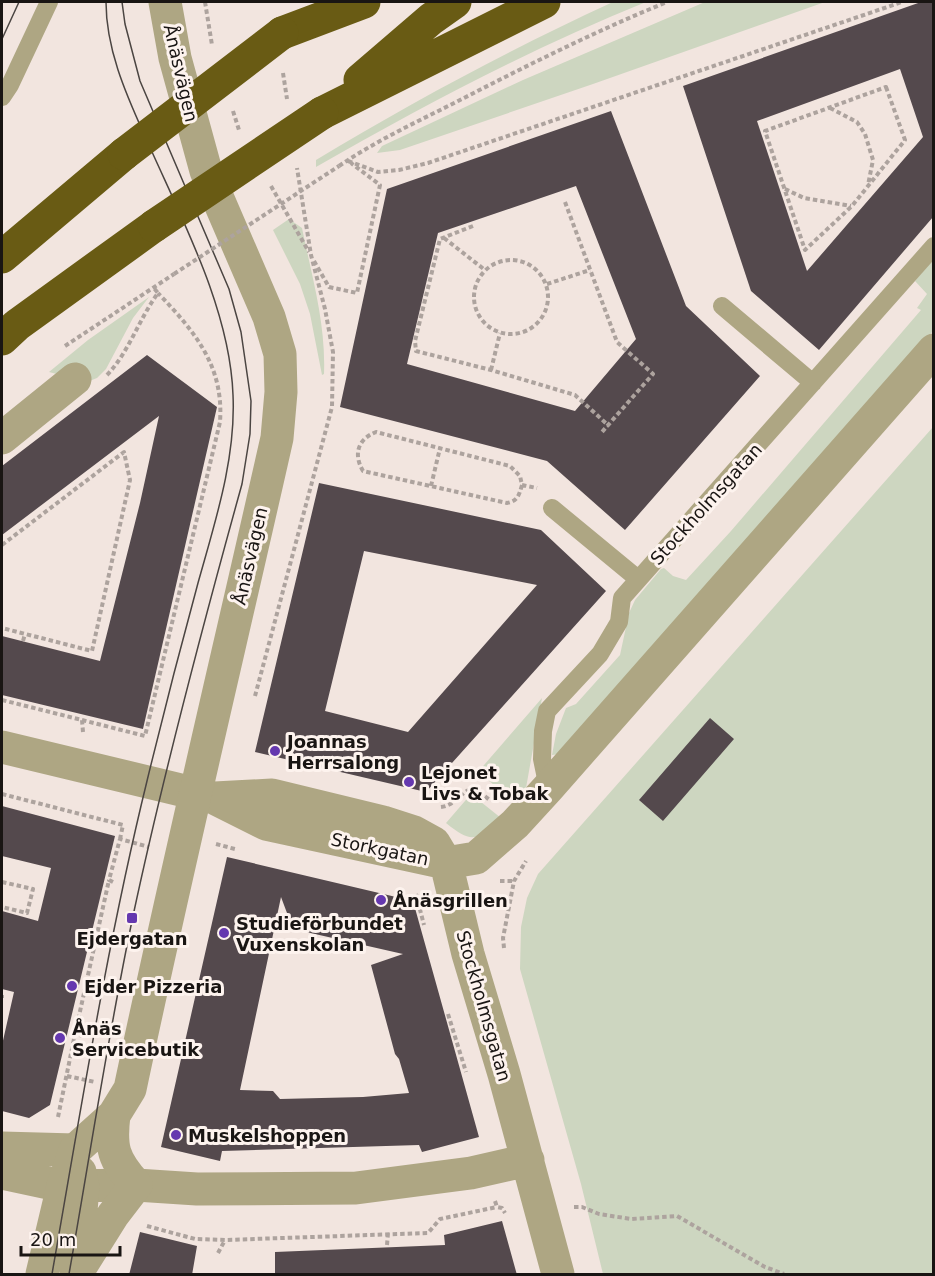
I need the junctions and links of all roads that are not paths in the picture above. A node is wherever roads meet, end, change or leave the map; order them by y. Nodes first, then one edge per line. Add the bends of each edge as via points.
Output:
1 (49, 2) edge
2 (165, 2) edge
3 (318, 2) edge
4 (364, 2) edge
5 (455, 2) edge
6 (544, 2) edge
7 (282, 33) junction
8 (2, 97) edge
9 (322, 113) junction
10 (933, 246) edge
11 (2, 257) edge
12 (722, 306) dead end
13 (2, 339) edge
14 (933, 350) edge
15 (75, 379) road end
16 (813, 383) junction
17 (2, 438) edge
18 (552, 508) road end
19 (638, 579) junction
20 (2, 747) edge
21 (548, 788) junction
22 (205, 797) junction
23 (446, 863) junction
24 (114, 1115) junction
25 (2, 1148) edge
26 (75, 1150) junction
27 (528, 1160) junction
28 (2, 1173) edge
29 (136, 1185) junction
30 (73, 1187) junction
31 (42, 1275) edge
32 (76, 1275) edge
33 (558, 1275) edge

1 - 8 lane
2 - 22 street, Ånäsvägen via 175,58 206,171 269,317 280,354 277,438
3 - 7 highway
4 - 7 highway
5 - 9 highway
6 - 9 highway
7 - 11 highway, bridge via 124,154
9 - 13 highway, bridge via 154,226
10 - 16 lane, Stockholmsgatan
12 - 16 lane
14 - 21 street
15 - 17 street
16 - 19 lane, Stockholmsgatan
18 - 19 lane
19 - 21 lane, Stockholmsgatan via 622,598 619,622 600,654 547,711 542,759
20 - 22 street, Storkgatan
21 - 23 street via 476,858
22 - 23 street, Storkgatan via 266,824
22 - 24 street, Ånäsvägen via 180,856 130,1089
23 - 27 street, Stockholmsgatan via 468,954
24 - 26 street, Ånäsvägen
24 - 29 street, Ånäsvägen via 113,1148
25 - 26 street
26 - 30 street, Ånäsvägen
27 - 29 street via 471,1173 356,1188 197,1190
27 - 33 street, Stockholmsgatan
28 - 30 street
29 - 30 street
29 - 32 street, Ånäsvägen
30 - 31 street, Ånäsvägen
30 - 32 street, Ånäsvägen

